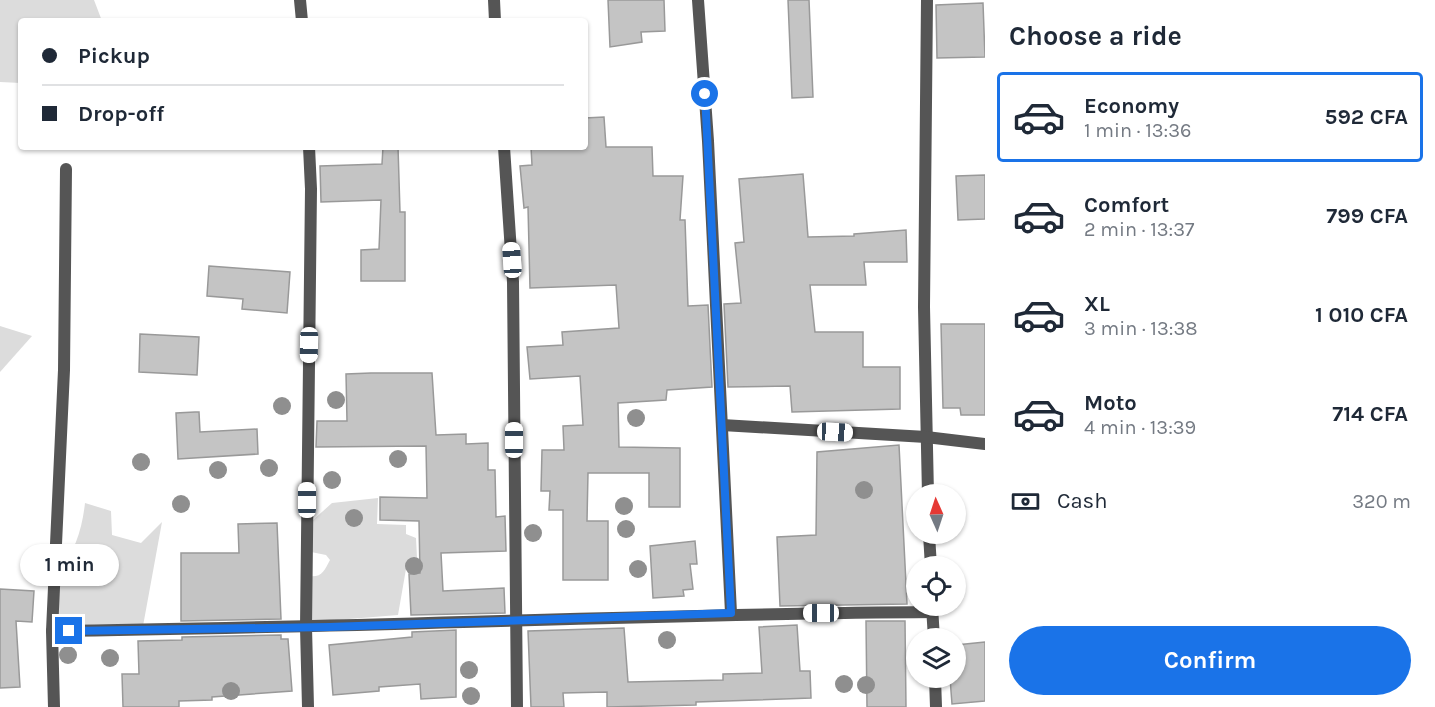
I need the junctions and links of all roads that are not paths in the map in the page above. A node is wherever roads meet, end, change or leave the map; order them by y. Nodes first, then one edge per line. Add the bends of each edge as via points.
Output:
1 (300, 0) edge
2 (494, 0) edge
3 (698, 0) edge
4 (927, 0) edge
5 (302, 18) edge
6 (495, 18) edge
7 (309, 150) edge
8 (504, 150) edge
9 (66, 169) dead end
10 (722, 425) junction
11 (926, 437) junction
12 (985, 444) edge
13 (928, 484) edge
14 (906, 610) edge
15 (731, 613) junction
16 (515, 622) junction
17 (306, 627) junction
18 (52, 631) junction
19 (935, 688) edge
20 (54, 707) edge
21 (308, 707) edge
22 (517, 707) edge
23 (936, 707) edge

1 - 5 street
2 - 6 street
3 - 10 street
4 - 11 street
7 - 17 street
8 - 16 street via 513,282
9 - 18 street via 64,370
10 - 11 street
10 - 15 street
11 - 12 street
11 - 13 street
14 - 15 street
15 - 16 street
16 - 17 street
16 - 22 street
17 - 18 street
17 - 21 street
18 - 20 street
19 - 23 street

